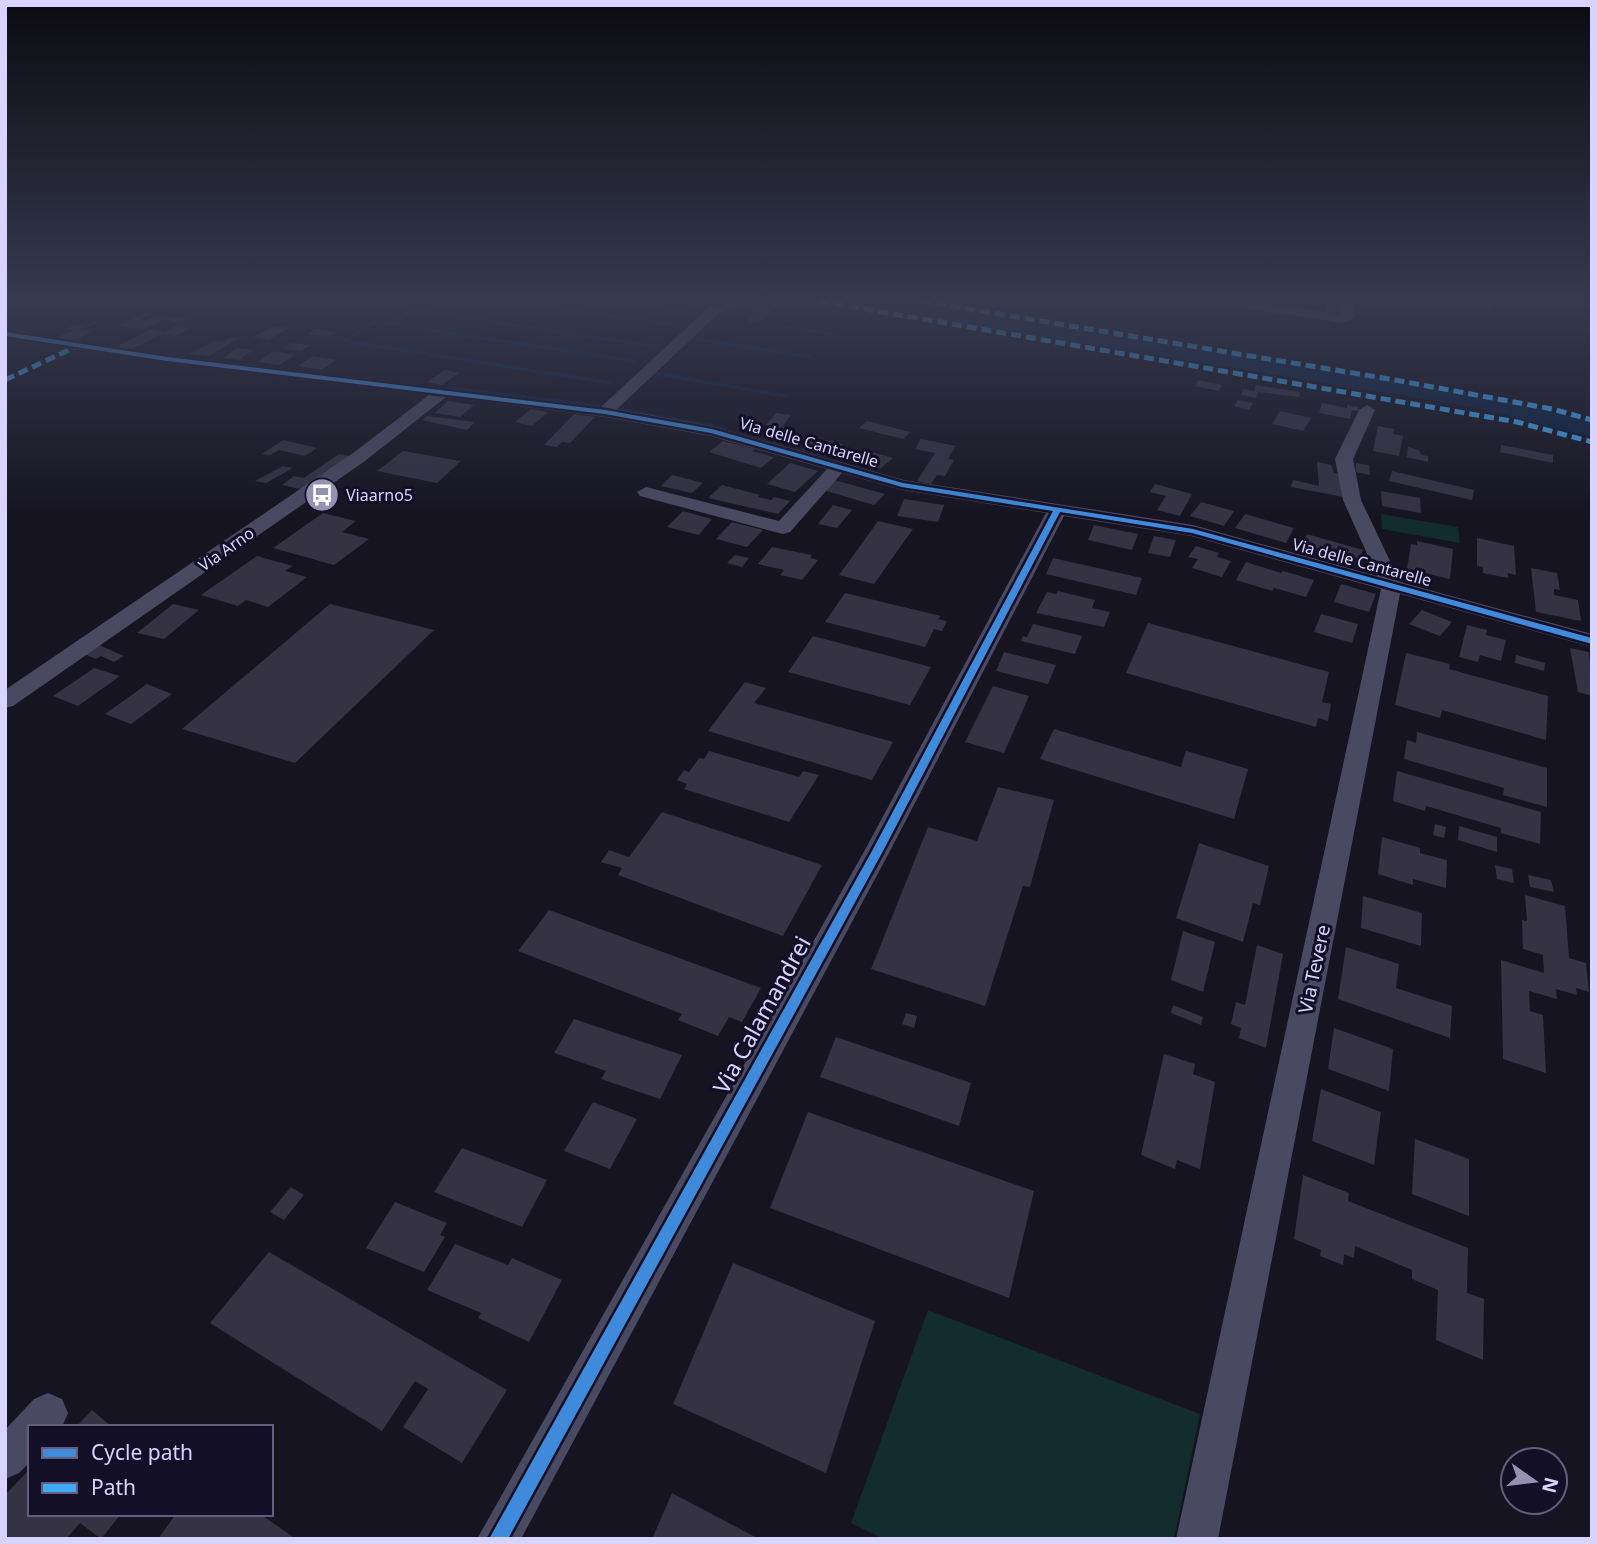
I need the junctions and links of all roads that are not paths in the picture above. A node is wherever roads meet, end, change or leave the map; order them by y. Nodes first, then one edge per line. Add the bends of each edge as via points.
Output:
1 (285, 373) edge
2 (646, 373) edge
3 (443, 392) junction
4 (1367, 410) dead end
5 (605, 412) junction
6 (839, 466) junction
7 (646, 492) dead end
8 (1058, 509) junction
9 (1392, 586) junction
10 (1592, 640) edge
11 (5, 701) edge
12 (28, 1435) edge
13 (5, 1459) edge
14 (498, 1539) edge
15 (1197, 1539) edge

1 - 3 street, Via delle Cantarelle
2 - 5 street
3 - 5 street, Via delle Cantarelle
3 - 11 street, Via Arno via 359,457
4 - 9 street via 1344,459 1352,500
5 - 6 street, Via delle Cantarelle via 712,431
6 - 7 street via 783,528
6 - 8 street, Via delle Cantarelle via 902,485
8 - 9 street, Via delle Cantarelle via 1193,531
8 - 14 street, Via Calamandrei via 858,885
9 - 10 street, Via delle Cantarelle
9 - 15 street, Via Tevere
12 - 13 street

